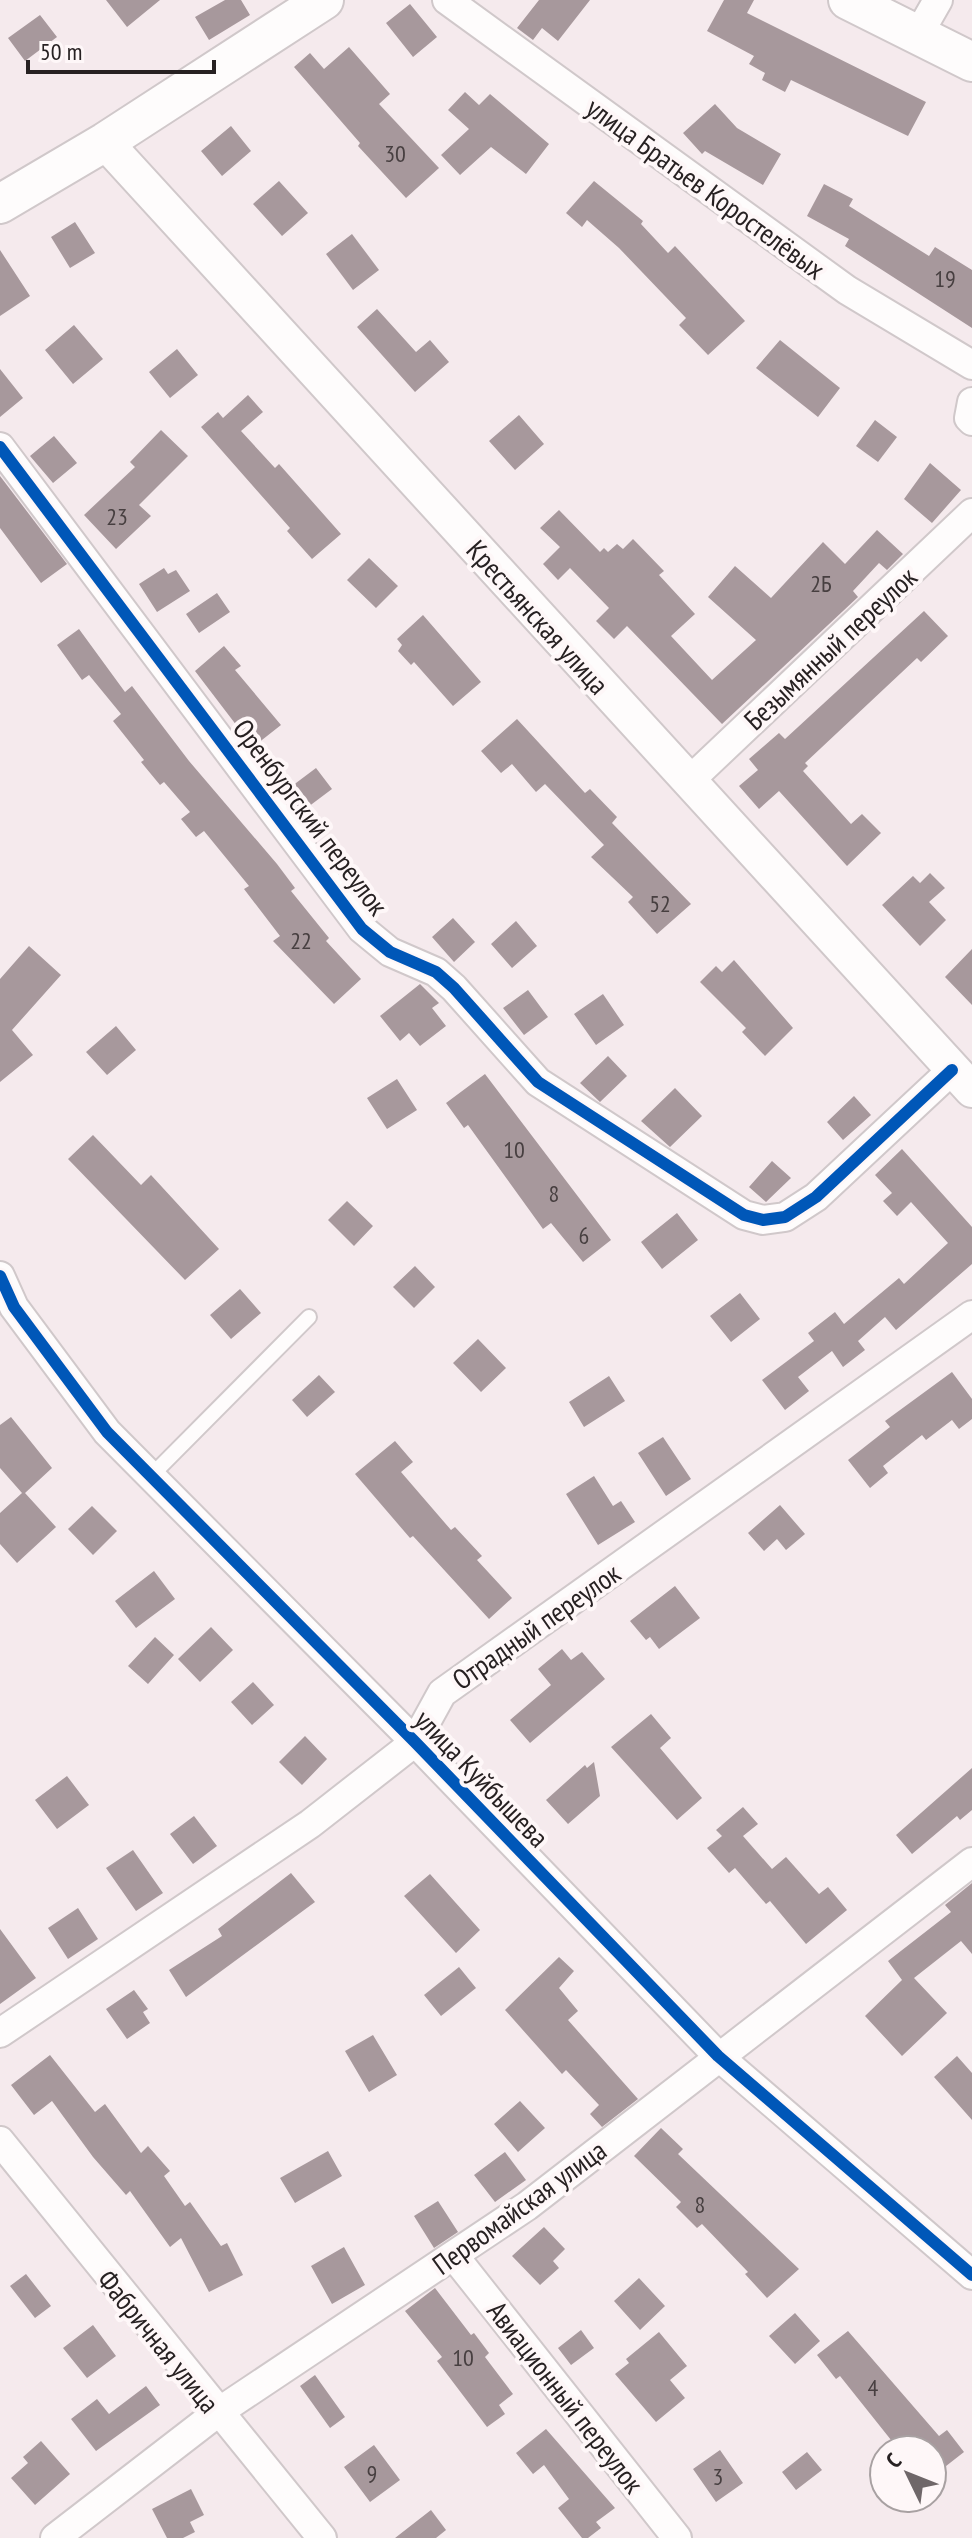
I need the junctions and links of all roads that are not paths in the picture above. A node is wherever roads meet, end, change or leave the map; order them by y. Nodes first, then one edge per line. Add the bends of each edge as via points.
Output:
1 (324, 0) edge
2 (447, 0) edge
3 (848, 0) edge
4 (938, 0) edge
5 (918, 35) junction
6 (972, 62) edge
7 (105, 142) junction
8 (0, 204) edge
9 (972, 365) edge
10 (972, 402) edge
11 (972, 421) edge
12 (0, 447) edge
13 (972, 513) edge
14 (688, 782) junction
15 (962, 1080) edge
16 (0, 1276) edge
17 (972, 1315) edge
18 (309, 1317) dead end
19 (151, 1476) junction
20 (415, 1742) junction
21 (972, 1862) edge
22 (0, 2033) edge
23 (718, 2056) junction
24 (0, 2141) edge
25 (454, 2256) junction
26 (972, 2275) edge
27 (217, 2413) junction
28 (55, 2538) edge
29 (322, 2538) edge
30 (677, 2538) edge

1 - 7 main road
2 - 9 street, улица Братьев Коростелёвых via 847,290
3 - 5 main road
4 - 5 street
5 - 6 main road
7 - 8 main road
7 - 14 street, Крестьянская улица
10 - 11 street
12 - 15 street, Оренбургский переулок via 362,929 390,952 436,972 538,1082 617,1137 744,1215 763,1220 785,1217
13 - 14 street, Безымянный переулок
14 - 15 street, Крестьянская улица
16 - 19 street, улица Куйбышева via 14,1307 98,1420
17 - 20 street, Отрадный переулок via 442,1693
18 - 19 lane
19 - 20 street, улица Куйбышева
20 - 22 street, Отрадный переулок via 310,1824
20 - 23 street, улица Куйбышева
21 - 23 street, Первомайская улица
23 - 25 street, Первомайская улица via 527,2206
23 - 26 street, улица Куйбышева
24 - 27 street, Фабричная улица
25 - 27 street, Первомайская улица
25 - 30 street, Авиационный переулок
27 - 28 street, Первомайская улица
27 - 29 street, Фабричная улица

